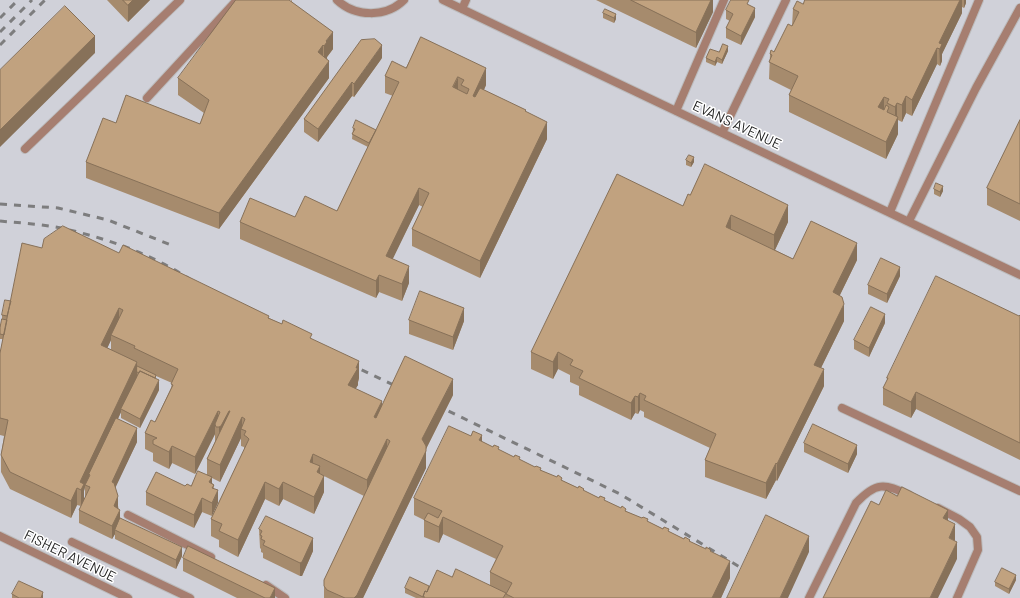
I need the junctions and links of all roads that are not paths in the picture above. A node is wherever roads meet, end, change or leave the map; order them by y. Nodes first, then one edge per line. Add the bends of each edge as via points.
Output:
1 (180, 0) edge
2 (237, 0) edge
3 (337, 0) edge
4 (404, 0) edge
5 (443, 0) edge
6 (466, 0) edge
7 (724, 0) edge
8 (786, 0) edge
9 (979, 0) edge
10 (1020, 8) edge
11 (462, 9) junction
12 (147, 98) dead end
13 (676, 111) junction
14 (722, 133) junction
15 (25, 150) dead end
16 (890, 212) junction
17 (909, 221) junction
18 (1020, 275) edge
19 (842, 408) dead end
20 (1020, 490) edge
21 (919, 500) edge
22 (933, 506) edge
23 (128, 515) dead end
24 (0, 536) edge
25 (72, 542) dead end
26 (220, 562) edge
27 (255, 580) edge
28 (128, 598) edge
29 (190, 598) edge
30 (285, 598) edge
31 (809, 598) edge
32 (957, 598) edge

1 - 15 lane
2 - 12 lane
3 - 4 lane via 344,6 360,12 374,13 391,9
5 - 11 lane, EVANS AVENUE
6 - 11 lane
7 - 13 lane
8 - 14 lane
9 - 16 lane
10 - 17 lane via 976,88
11 - 13 lane, EVANS AVENUE
13 - 14 lane, EVANS AVENUE
14 - 16 lane, EVANS AVENUE
16 - 17 lane, EVANS AVENUE
17 - 18 lane, EVANS AVENUE
19 - 20 lane
21 - 31 lane via 893,487 883,486 865,493 856,503
22 - 32 lane via 959,518 977,537 978,550
23 - 26 lane
24 - 28 lane, FISHER AVENUE
25 - 29 lane
27 - 30 lane

